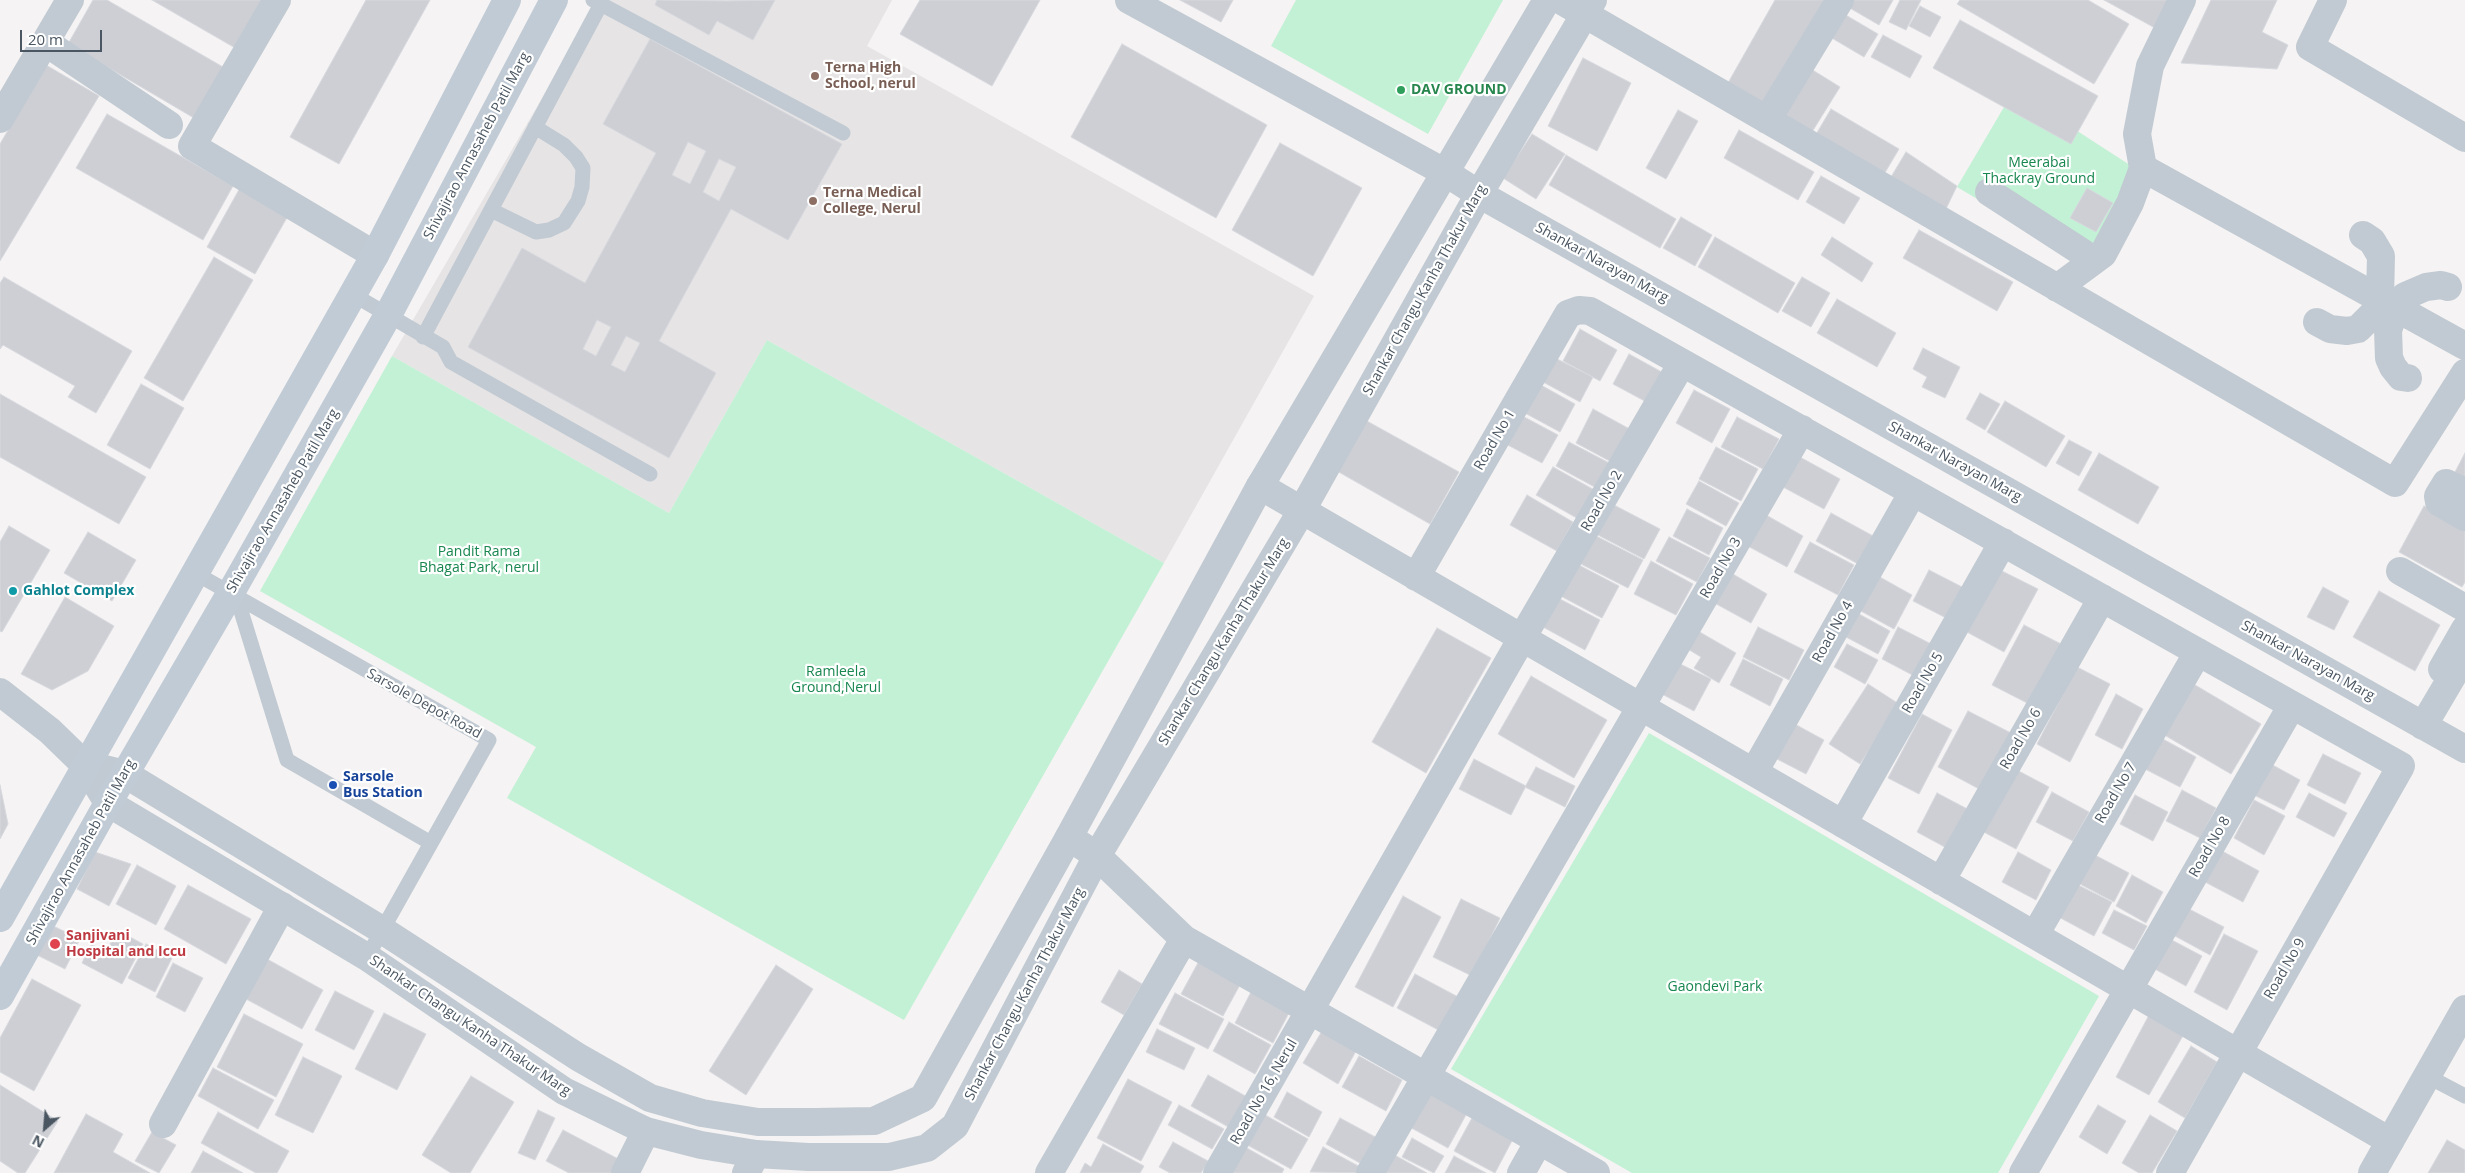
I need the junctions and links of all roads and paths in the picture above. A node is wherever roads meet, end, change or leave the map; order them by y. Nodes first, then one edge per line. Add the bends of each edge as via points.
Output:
1 (70, 0) edge
2 (277, 0) edge
3 (507, 0) edge
4 (554, 0) edge
5 (1129, 0) edge
6 (1547, 0) edge
7 (1560, 0) edge
8 (1840, 0) edge
9 (2182, 0) edge
10 (2333, 0) edge
11 (597, 2) edge
12 (1589, 7) edge
13 (46, 42) junction
14 (0, 119) edge
15 (1767, 120) junction
16 (169, 124) dead end
17 (535, 127) junction
18 (843, 133) dead end
19 (2465, 138) edge
20 (2143, 168) junction
21 (1446, 173) junction
22 (1989, 192) dead end
23 (1479, 194) junction
24 (491, 210) junction
25 (2363, 235) dead end
26 (375, 255) junction
27 (2094, 260) junction
28 (2448, 287) dead end
29 (2057, 288) junction
30 (352, 294) junction
31 (2388, 304) junction
32 (388, 316) junction
33 (2317, 322) dead end
34 (424, 337) junction
35 (2465, 346) edge
36 (1682, 363) junction
37 (2465, 373) edge
38 (2408, 378) dead end
39 (1802, 429) junction
40 (650, 474) dead end
41 (1260, 486) junction
42 (1913, 492) junction
43 (2465, 492) edge
44 (1302, 510) junction
45 (2465, 517) edge
46 (2003, 542) junction
47 (2400, 571) dead end
48 (195, 573) junction
49 (1416, 577) junction
50 (234, 596) junction
51 (2102, 598) junction
52 (2465, 608) edge
53 (2465, 629) edge
54 (1522, 638) junction
55 (2198, 652) junction
56 (2465, 655) edge
57 (0, 692) edge
58 (2428, 693) dead end
59 (2292, 704) junction
60 (1640, 707) junction
61 (2424, 726) junction
62 (2465, 749) edge
63 (85, 765) junction
64 (1754, 772) junction
65 (124, 774) junction
66 (108, 803) junction
67 (1843, 824) junction
68 (1070, 837) junction
69 (431, 843) junction
70 (1097, 856) junction
71 (1941, 881) junction
72 (282, 906) junction
73 (0, 918) edge
74 (382, 930) junction
75 (2034, 935) junction
76 (1184, 939) junction
77 (367, 957) junction
78 (2128, 989) junction
79 (0, 996) edge
80 (2465, 1010) edge
81 (1311, 1011) junction
82 (2238, 1053) junction
83 (583, 1059) junction
84 (2428, 1076) junction
85 (1426, 1077) junction
86 (564, 1090) junction
87 (2465, 1096) edge
88 (874, 1121) junction
89 (163, 1124) dead end
90 (646, 1131) junction
91 (1540, 1141) junction
92 (2390, 1141) junction
93 (751, 1163) edge
94 (884, 1165) edge
95 (625, 1173) edge
96 (915, 1173) edge
97 (1049, 1173) edge
98 (1217, 1173) edge
99 (1370, 1173) edge
100 (1520, 1173) edge
101 (1596, 1173) edge
102 (2023, 1173) edge
103 (2170, 1173) edge
104 (2372, 1173) edge

1 - 13 street
2 - 26 street via 192,146
3 - 26 main road
4 - 32 main road, Shivajirao Annasaheb Patil Marg
5 - 21 street, Shankar Narayan Marg
6 - 21 street
7 - 12 street
8 - 15 street
9 - 20 street via 2150,66 2137,134
10 - 19 street via 2310,47
11 - 17 lane
11 - 18 lane
12 - 15 street
12 - 23 street, Shankar Changu Kanha Thakur Marg
13 - 14 street
13 - 16 street
15 - 29 street
17 - 24 lane
17 - 24 lane via 564,145 576,157 582,168 578,201 564,223 536,232
20 - 27 street via 2130,203 2103,254
20 - 31 street
21 - 23 street, Shankar Narayan Marg
21 - 41 street
22 - 27 street
23 - 44 street, Shankar Changu Kanha Thakur Marg
23 - 61 street, Shankar Narayan Marg
24 - 34 lane
25 - 31 street via 2372,241 2381,256
26 - 30 main road
27 - 29 street
28 - 31 street via 2426,287
29 - 37 street via 2394,483
30 - 32 lane
30 - 48 main road
31 - 33 street via 2378,309 2358,329 2330,329
31 - 35 street
31 - 38 street via 2389,358 2401,377
32 - 34 lane
32 - 50 main road, Shivajirao Annasaheb Patil Marg
34 - 40 lane via 443,347 451,362
36 - 39 street
36 - 49 street, Road No 1 via 1590,311 1568,314
36 - 54 street, Road No 2
39 - 42 street
39 - 60 street, Road No 3
41 - 44 street
41 - 68 street
42 - 46 street
42 - 64 street, Road No 4
43 - 45 street via 2446,483 2438,496 2439,502
44 - 49 street
44 - 70 street, Shankar Changu Kanha Thakur Marg
46 - 51 street
46 - 67 street, Road No 5
47 - 52 street
48 - 50 lane, Sarsole Depot Road
48 - 63 main road
49 - 54 street
50 - 65 main road, Shivajirao Annasaheb Patil Marg
50 - 69 lane via 287,760
50 - 69 lane, Sarsole Depot Road via 489,740
51 - 55 street
51 - 71 street, Road No 6
53 - 58 street
54 - 60 street
54 - 81 street, Road No 2
55 - 59 street
55 - 75 street, Road No 7
56 - 61 street
57 - 63 street, Shankar Changu Kanha Thakur Marg via 50,731
59 - 78 street, Road No 8
59 - 82 street, Road No 9 via 2401,766
60 - 64 street
60 - 85 street, Road No 3
61 - 62 street, Shankar Narayan Marg
63 - 65 street
63 - 66 street, Shankar Changu Kanha Thakur Marg
63 - 73 main road
64 - 67 street
65 - 66 main road, Shivajirao Annasaheb Patil Marg
65 - 74 street
66 - 72 street, Shankar Changu Kanha Thakur Marg
66 - 79 main road, Shivajirao Annasaheb Patil Marg
67 - 71 street
68 - 70 street
68 - 88 street via 923,1098
69 - 74 lane, Sarsole Depot Road
70 - 76 street
70 - 94 street, Shankar Changu Kanha Thakur Marg via 955,1126 927,1148
71 - 75 street
72 - 77 street, Shankar Changu Kanha Thakur Marg
72 - 89 street
74 - 77 lane, Sarsole Depot Road
74 - 83 street
75 - 78 street
76 - 81 street
76 - 97 street
77 - 86 street, Shankar Changu Kanha Thakur Marg
78 - 82 street
78 - 102 street, Road No 8
80 - 84 street
81 - 85 street
81 - 98 street, Road No 16, Nerul
82 - 92 street
82 - 103 street, Road No 9
83 - 86 street
83 - 88 street via 650,1098 702,1113 758,1122
84 - 87 lane
84 - 92 street
85 - 91 street
85 - 99 street, Road No 3
86 - 90 street, Shankar Changu Kanha Thakur Marg
88 - 94 street
90 - 93 street, Shankar Changu Kanha Thakur Marg via 701,1145
90 - 95 street
91 - 100 street
91 - 101 street
92 - 104 street
93 - 94 street, Shankar Changu Kanha Thakur Marg via 808,1157
94 - 96 street

